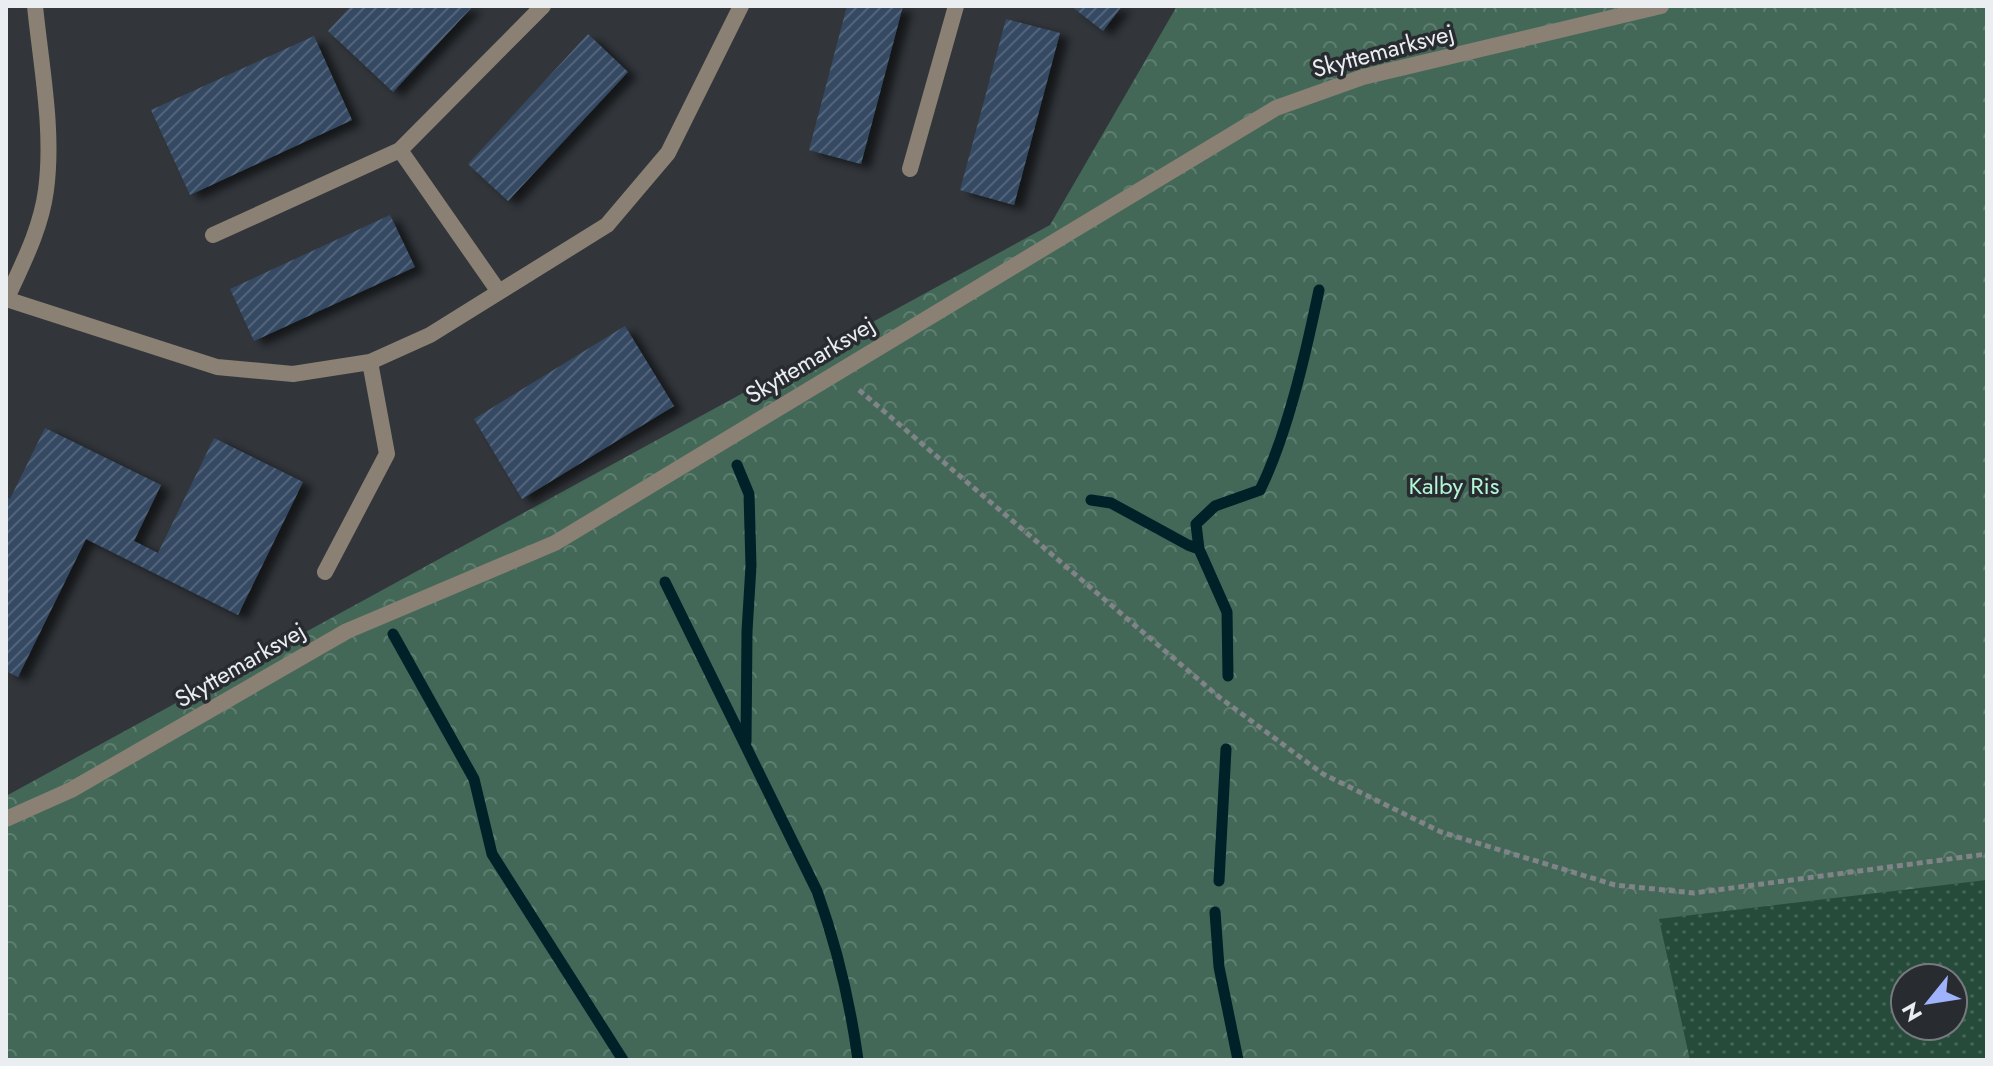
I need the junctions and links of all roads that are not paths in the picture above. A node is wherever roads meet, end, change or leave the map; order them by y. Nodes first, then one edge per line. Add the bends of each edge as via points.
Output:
1 (35, 6) edge
2 (543, 6) edge
3 (741, 6) edge
4 (956, 6) edge
5 (1661, 6) edge
6 (400, 150) junction
7 (910, 169) dead end
8 (213, 235) dead end
9 (499, 292) junction
10 (6, 299) edge
11 (370, 362) junction
12 (325, 572) dead end
13 (6, 819) edge

1 - 10 street via 48,136 46,191 33,242
2 - 6 street
3 - 9 street via 668,153 607,225
4 - 7 street
5 - 13 street, Skyttemarksvej via 1363,77 1276,108 555,543 347,631 71,790
6 - 8 street
6 - 9 street
9 - 11 street via 430,335
10 - 11 street via 217,367 293,374
11 - 12 street via 387,454

